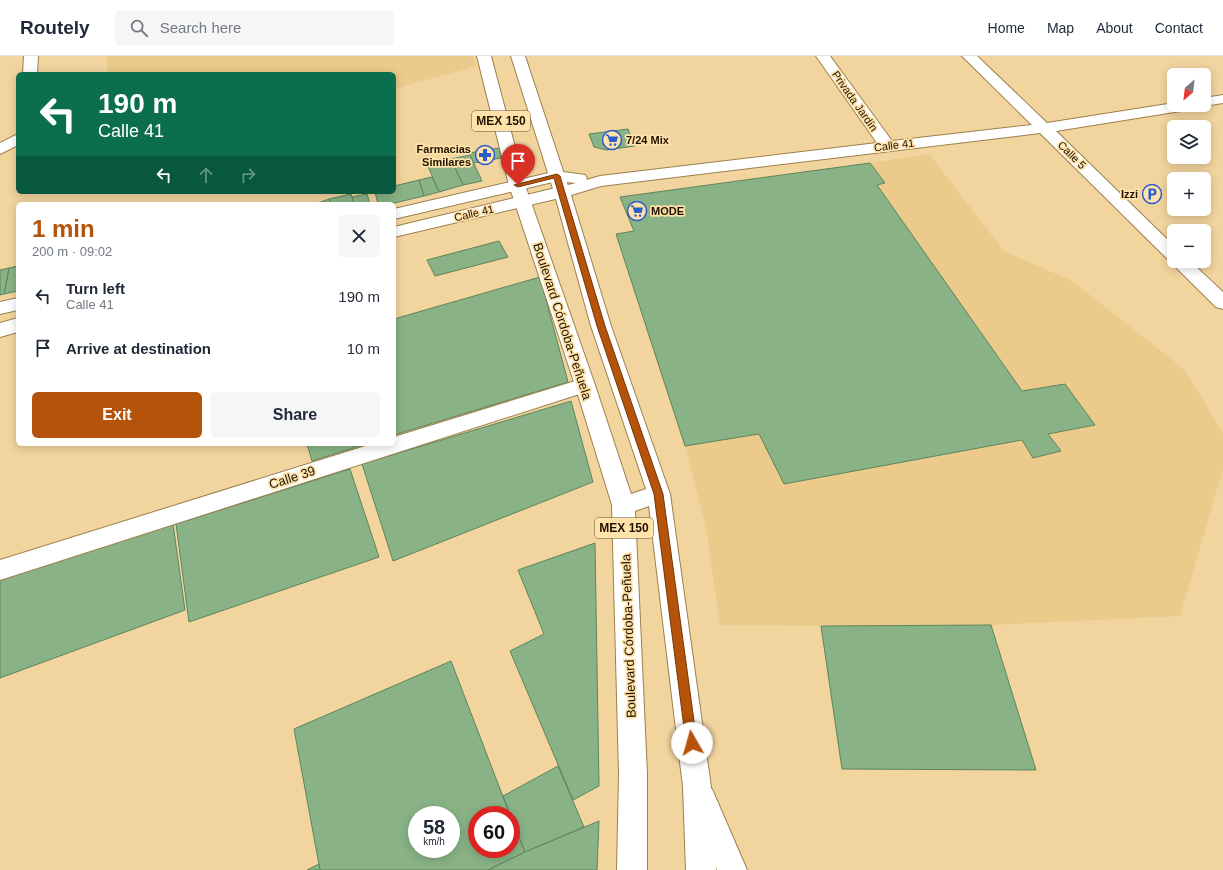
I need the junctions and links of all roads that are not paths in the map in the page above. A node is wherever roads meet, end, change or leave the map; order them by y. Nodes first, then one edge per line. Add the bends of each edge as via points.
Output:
1 (31, 56) edge
2 (484, 56) edge
3 (518, 56) edge
4 (823, 56) edge
5 (969, 56) edge
6 (30, 72) edge
7 (1223, 99) edge
8 (1211, 101) edge
9 (1167, 108) edge
10 (1044, 128) junction
11 (16, 139) edge
12 (887, 146) junction
13 (0, 149) edge
14 (559, 184) junction
15 (521, 193) junction
16 (396, 214) edge
17 (396, 231) edge
18 (1167, 249) edge
19 (1186, 268) edge
20 (1223, 303) edge
21 (16, 304) edge
22 (0, 308) edge
23 (16, 326) edge
24 (601, 326) junction
25 (0, 330) edge
26 (566, 330) junction
27 (585, 385) junction
28 (396, 445) edge
29 (392, 446) edge
30 (658, 494) junction
31 (623, 505) junction
32 (0, 570) edge
33 (697, 787) junction
34 (632, 870) edge
35 (701, 870) edge
36 (732, 870) edge

1 - 6 street
2 - 15 street, Boulevard Córdoba-Peñuela / MEX 150
3 - 14 street, MEX 150
4 - 12 street, Privada Jardín
5 - 10 street, Calle 5
7 - 8 street
9 - 10 street, Calle 41
10 - 12 street, Calle 41
10 - 18 street, Calle 5
11 - 13 street
12 - 14 street, Calle 41
14 - 15 street, Calle 41
14 - 24 street, MEX 150
15 - 16 street, Calle 41
15 - 17 street, Calle 41
15 - 26 street, Boulevard Córdoba-Peñuela / MEX 150
19 - 20 street
21 - 22 street
23 - 25 street
24 - 26 street
24 - 30 street, MEX 150
26 - 27 street, Boulevard Córdoba-Peñuela / MEX 150
27 - 28 street, Calle 39
27 - 31 street, Boulevard Córdoba-Peñuela / MEX 150
29 - 32 street, Calle 39
30 - 31 street
30 - 33 street, MEX 150
31 - 34 street, Boulevard Córdoba-Peñuela / MEX 150 via 633,774
33 - 35 street, MEX 150
33 - 36 street

